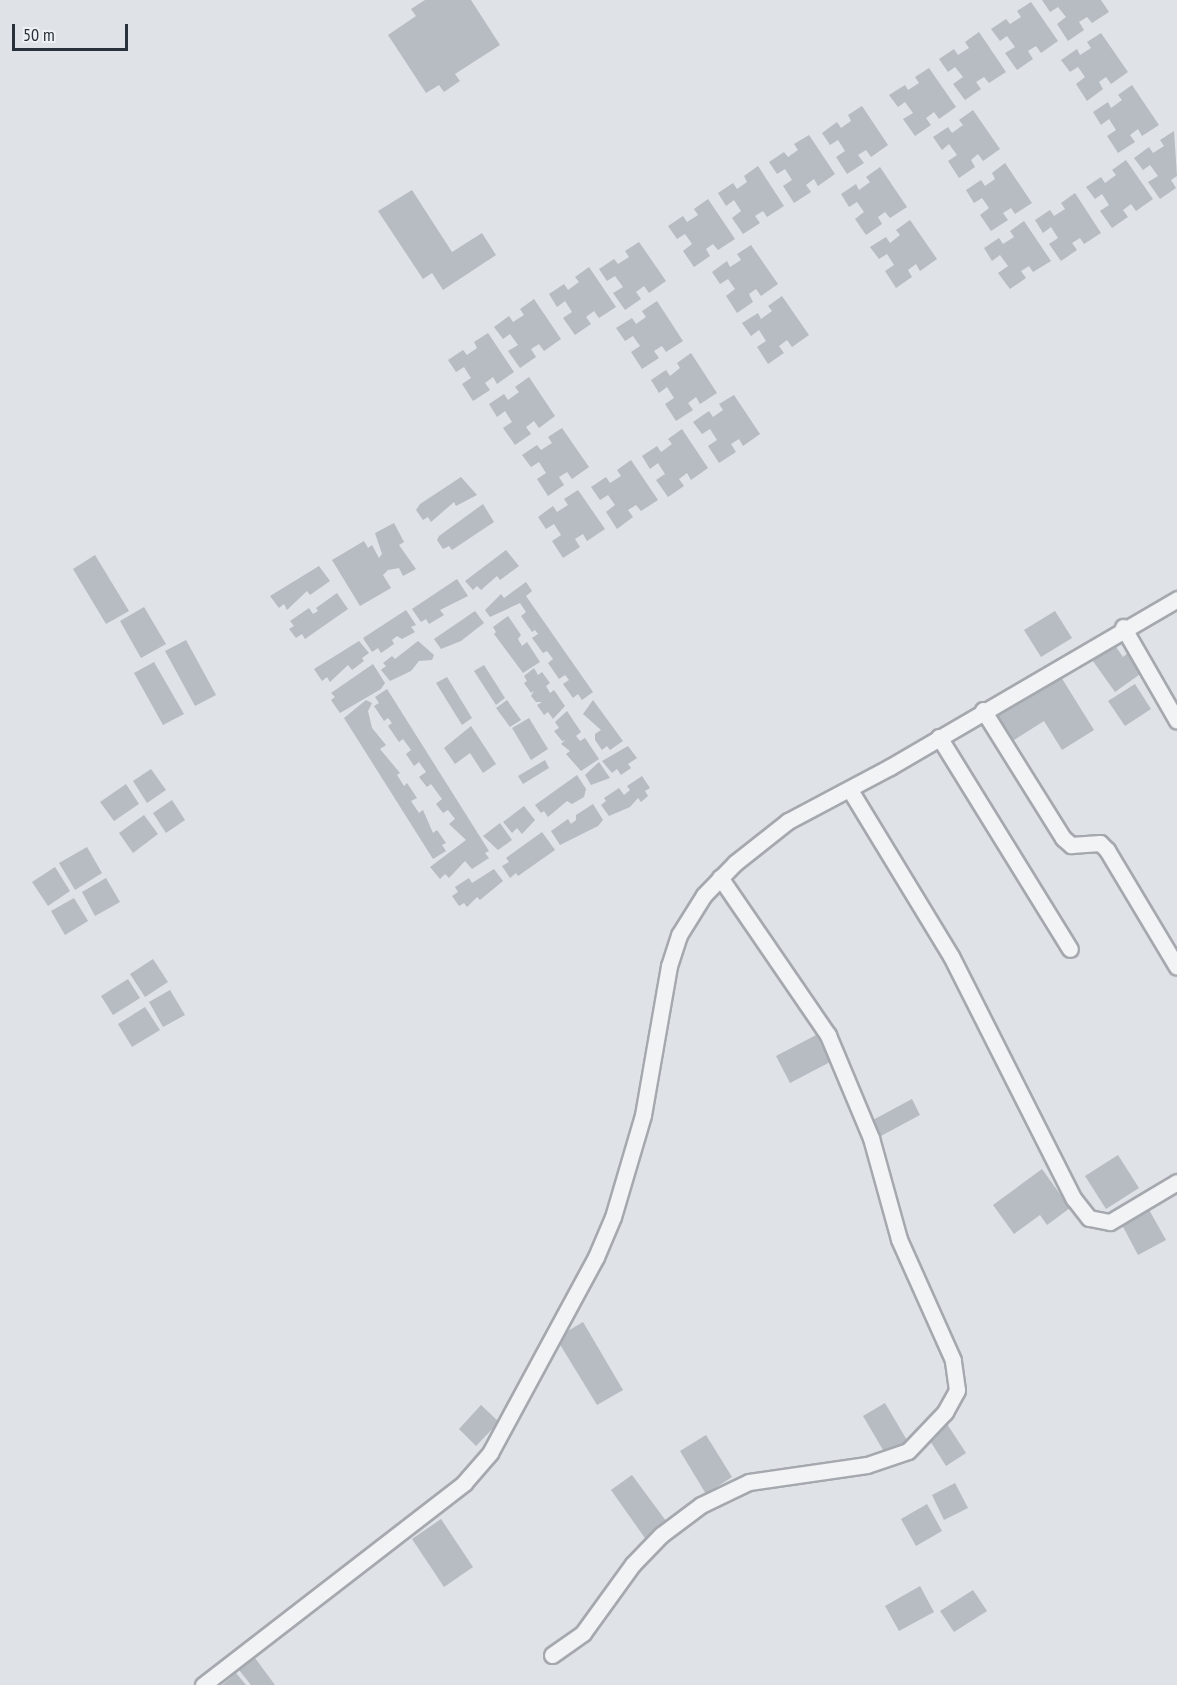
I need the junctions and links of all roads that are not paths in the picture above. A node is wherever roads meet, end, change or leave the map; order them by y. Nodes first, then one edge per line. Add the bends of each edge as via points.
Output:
1 (1177, 599) edge
2 (1123, 627) junction
3 (982, 710) junction
4 (1177, 721) edge
5 (939, 736) junction
6 (850, 789) junction
7 (720, 877) junction
8 (1070, 949) dead end
9 (1177, 967) edge
10 (1177, 1182) edge
11 (552, 1655) dead end
12 (204, 1685) edge

1 - 2 street
2 - 3 street
2 - 4 street
3 - 5 street
3 - 9 street via 1063,838 1071,845 1100,843 1107,850
5 - 6 street
5 - 8 street
6 - 7 street via 788,821
6 - 10 street via 951,956 1074,1199 1089,1218 1110,1222
7 - 11 street via 828,1035 871,1138 899,1239 953,1360 957,1390 945,1412 908,1451 867,1465 749,1482 701,1505 661,1535 633,1564 584,1633
7 - 12 street via 690,914 672,956 643,1114 613,1217 596,1257 490,1453 464,1483

